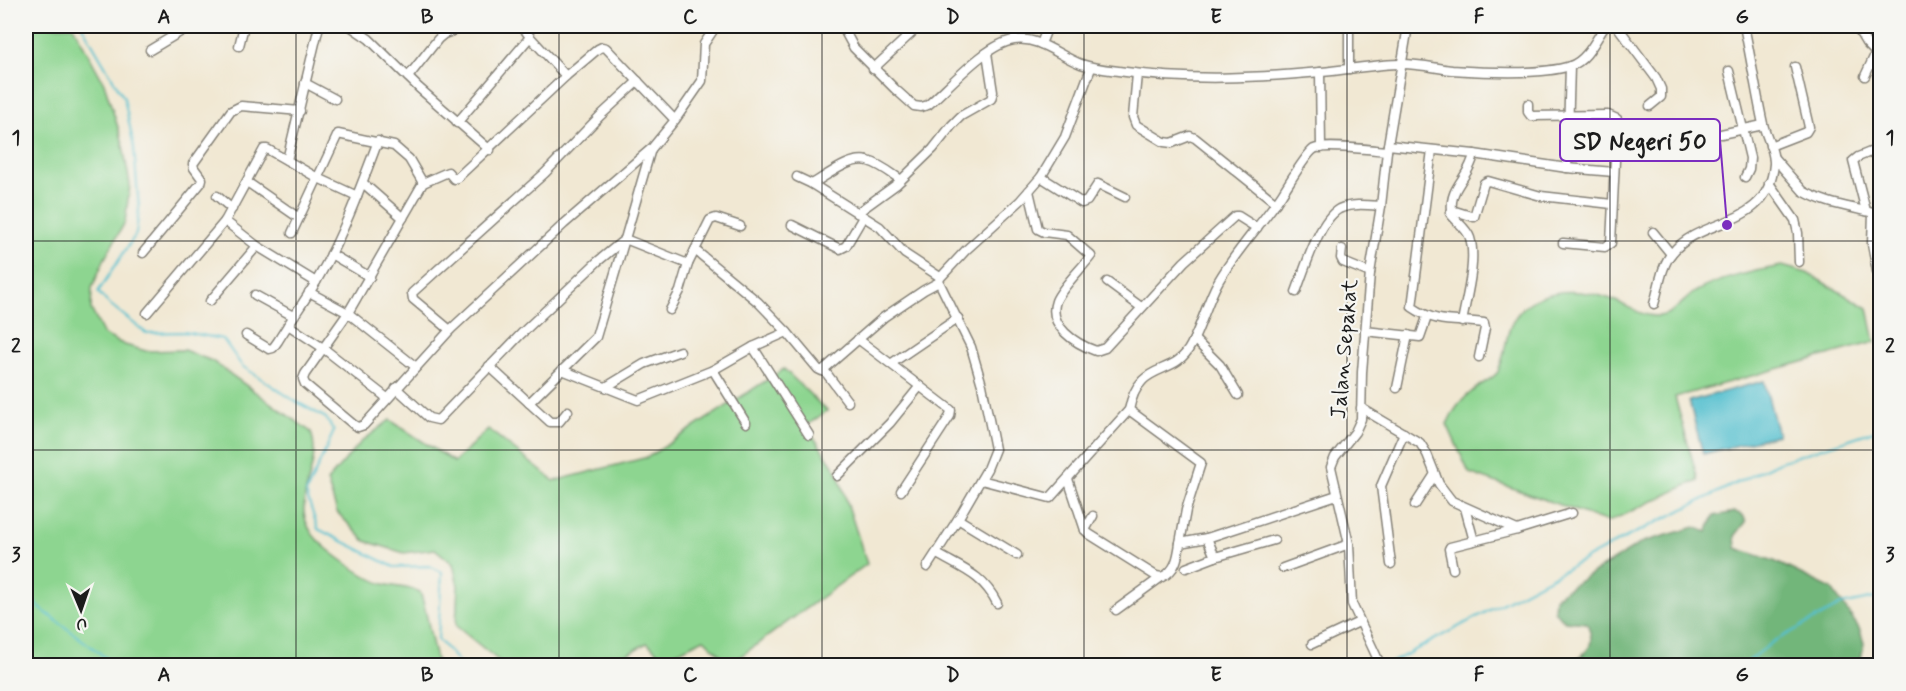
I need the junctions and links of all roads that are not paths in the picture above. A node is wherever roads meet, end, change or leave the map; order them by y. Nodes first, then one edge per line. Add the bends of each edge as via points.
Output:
1 (190, 26) edge
2 (244, 26) edge
3 (319, 26) edge
4 (350, 26) edge
5 (466, 26) edge
6 (522, 26) edge
7 (716, 26) edge
8 (842, 26) edge
9 (919, 26) edge
10 (1048, 26) edge
11 (1349, 26) edge
12 (1408, 26) edge
13 (1605, 26) edge
14 (1617, 26) edge
15 (1744, 26) edge
16 (1856, 26) edge
17 (530, 37) junction
18 (1041, 44) junction
19 (1881, 44) edge
20 (239, 46) dead end
21 (150, 50) dead end
22 (1875, 52) junction
23 (987, 53) junction
24 (1402, 64) junction
25 (1570, 66) junction
26 (1795, 67) dead end
27 (1091, 68) junction
28 (873, 69) junction
29 (1349, 69) junction
30 (1729, 71) dead end
31 (1320, 72) junction
32 (1137, 74) junction
33 (566, 76) junction
34 (1865, 76) dead end
35 (408, 77) junction
36 (638, 81) junction
37 (305, 84) junction
38 (335, 99) dead end
39 (1528, 104) dead end
40 (1650, 106) dead end
41 (300, 111) junction
42 (1570, 114) junction
43 (675, 120) junction
44 (457, 123) junction
45 (1764, 125) junction
46 (1743, 130) junction
47 (1721, 134) dead end
48 (378, 141) junction
49 (1770, 146) junction
50 (652, 148) junction
51 (1322, 148) junction
52 (1388, 148) junction
53 (1881, 148) edge
54 (490, 150) junction
55 (1432, 150) junction
56 (1474, 154) junction
57 (1774, 158) junction
58 (287, 160) junction
59 (1567, 168) junction
60 (1614, 172) junction
61 (316, 177) junction
62 (797, 177) dead end
63 (1041, 177) junction
64 (1746, 177) dead end
65 (901, 180) junction
66 (247, 182) junction
67 (363, 183) junction
68 (423, 183) junction
69 (1769, 183) junction
70 (812, 184) junction
71 (1029, 191) junction
72 (357, 195) junction
73 (217, 196) dead end
74 (1125, 197) dead end
75 (1276, 203) junction
76 (1612, 204) junction
77 (1381, 206) junction
78 (231, 209) junction
79 (1452, 210) junction
80 (1873, 213) edge
81 (860, 215) junction
82 (299, 218) junction
83 (403, 218) junction
84 (225, 221) junction
85 (792, 225) dead end
86 (740, 226) dead end
87 (1257, 228) junction
88 (1653, 232) dead end
89 (292, 233) dead end
90 (625, 240) junction
91 (1563, 243) dead end
92 (257, 246) junction
93 (1342, 249) dead end
94 (695, 250) junction
95 (142, 253) dead end
96 (331, 254) junction
97 (1671, 254) junction
98 (1799, 262) dead end
99 (688, 264) junction
100 (1370, 273) junction
101 (369, 277) junction
102 (940, 279) junction
103 (316, 282) junction
104 (1107, 282) dead end
105 (1881, 287) edge
106 (309, 292) junction
107 (1296, 292) dead end
108 (255, 295) dead end
109 (210, 301) dead end
110 (1654, 304) dead end
111 (1141, 308) junction
112 (670, 310) dead end
113 (147, 313) dead end
114 (348, 313) junction
115 (293, 316) junction
116 (958, 318) junction
117 (1427, 318) junction
118 (1461, 322) junction
119 (288, 325) junction
120 (450, 330) junction
121 (1365, 331) junction
122 (787, 332) junction
123 (246, 335) dead end
124 (1408, 335) junction
125 (858, 339) junction
126 (1194, 339) junction
127 (753, 347) junction
128 (323, 348) junction
129 (680, 351) dead end
130 (1479, 357) dead end
131 (892, 363) junction
132 (489, 366) junction
133 (416, 367) junction
134 (562, 370) junction
135 (713, 370) junction
136 (824, 370) junction
137 (920, 386) junction
138 (606, 387) junction
139 (396, 388) junction
140 (1397, 388) dead end
141 (1238, 395) dead end
142 (387, 398) junction
143 (848, 402) dead end
144 (529, 403) junction
145 (1361, 408) junction
146 (1129, 410) junction
147 (568, 411) dead end
148 (746, 423) dead end
149 (1404, 433) junction
150 (808, 435) dead end
151 (1435, 474) junction
152 (837, 476) dead end
153 (1068, 479) junction
154 (981, 480) junction
155 (901, 491) dead end
156 (1337, 495) junction
157 (1415, 505) dead end
158 (1465, 508) junction
159 (1572, 513) dead end
160 (1093, 516) dead end
161 (958, 519) junction
162 (1085, 530) junction
163 (1516, 530) junction
164 (1207, 538) junction
165 (1274, 540) dead end
166 (1474, 541) junction
167 (1180, 543) junction
168 (1349, 544) junction
169 (937, 554) junction
170 (1017, 555) dead end
171 (1215, 557) junction
172 (1391, 564) dead end
173 (927, 567) dead end
174 (1186, 568) dead end
175 (1283, 568) dead end
176 (1454, 569) dead end
177 (1160, 578) junction
178 (997, 603) dead end
179 (1116, 610) dead end
180 (1359, 622) junction
181 (1312, 644) dead end
182 (1381, 664) edge

1 - 21 street
2 - 20 street
3 - 37 street
4 - 35 street
5 - 35 street via 438,39
6 - 17 street
7 - 43 street via 704,44 703,79
8 - 28 street via 849,41
9 - 28 street
10 - 18 street
11 - 29 street
12 - 24 street, Jalan Sepakat
13 - 25 street via 1585,54
14 - 40 street via 1659,82 1661,97
15 - 45 street
16 - 22 street
17 - 33 street
17 - 44 street
18 - 23 street via 1014,40
18 - 27 street
19 - 22 street
22 - 34 street
23 - 28 street via 921,107 912,104
23 - 65 street via 991,99 961,116
24 - 25 street via 1503,71
24 - 29 street
24 - 52 street, Jalan Sepakat
25 - 42 street
26 - 49 street via 1809,127 1806,132
27 - 32 street
27 - 63 street via 1065,137
29 - 31 street
30 - 46 street
31 - 32 street via 1238,77
31 - 51 street
32 - 75 street via 1132,117 1136,125 1164,142 1195,138
33 - 36 street via 602,47
33 - 54 street
35 - 44 street
36 - 43 street
36 - 120 street via 545,173 412,293 413,299
37 - 38 street
37 - 41 street
39 - 42 street via 1531,116
41 - 58 street
41 - 95 street via 240,106 231,111 193,164 201,183
42 - 59 street
42 - 60 street via 1616,117
43 - 50 street
44 - 54 street
45 - 46 street
45 - 49 street
46 - 47 street
46 - 64 street via 1750,162
48 - 61 street via 336,135
48 - 67 street
48 - 68 street via 404,153
49 - 57 street
50 - 90 street
50 - 120 street
51 - 52 street
51 - 75 street via 1311,152
52 - 55 street
52 - 77 street, Jalan Sepakat
53 - 80 street via 1853,161
54 - 68 street via 457,178 448,172
55 - 56 street
55 - 117 street via 1412,307
56 - 59 street
56 - 79 street via 1472,166 1452,196
57 - 69 street
57 - 80 street via 1803,191
58 - 61 street
58 - 66 street via 264,149
59 - 60 street
60 - 76 street
61 - 72 street
61 - 82 street
62 - 70 street
63 - 71 street
63 - 74 street via 1082,203 1088,201 1098,184
65 - 70 street via 861,160
65 - 81 street
66 - 78 street
66 - 82 street
67 - 72 street
67 - 83 street
68 - 83 street
69 - 97 street via 1754,207 1685,241
69 - 98 street via 1795,220
70 - 81 street
71 - 102 street
71 - 111 street via 1038,229 1067,235 1091,256 1056,303 1055,315 1064,333 1099,351
72 - 96 street
73 - 78 street
75 - 87 street
76 - 79 street via 1541,196 1488,182 1482,184 1474,217
76 - 91 street via 1609,246
77 - 100 street, Jalan Sepakat
77 - 107 street via 1346,207 1333,214
78 - 84 street
79 - 118 street via 1450,214 1471,241 1470,275
80 - 105 street via 1872,244
81 - 85 street via 846,246 840,249
81 - 102 street via 880,227 905,254
82 - 89 street
83 - 101 street
84 - 92 street
84 - 113 street
86 - 94 street via 711,219
87 - 111 street via 1235,216
87 - 126 street via 1216,285
88 - 97 street
90 - 99 street
90 - 132 street
90 - 134 street via 596,337
92 - 103 street
92 - 109 street
93 - 100 street via 1343,262
94 - 99 street
94 - 122 street via 758,302
96 - 101 street
96 - 103 street
97 - 110 street
99 - 112 street
100 - 121 street, Jalan Sepakat
101 - 114 street
102 - 116 street
102 - 125 street
103 - 106 street
104 - 111 street
106 - 114 street
106 - 115 street
108 - 115 street
114 - 128 street
114 - 133 street
115 - 119 street
116 - 131 street
116 - 154 street via 971,347 995,443
117 - 118 street
117 - 124 street via 1421,336
118 - 130 street via 1485,323
119 - 123 street via 272,348
119 - 128 street
120 - 133 street
121 - 124 street
121 - 145 street, Jalan Sepakat
122 - 127 street
122 - 136 street via 818,369
124 - 140 street
125 - 131 street
125 - 136 street
126 - 141 street via 1220,366
126 - 146 street via 1179,360 1138,383
127 - 135 street
127 - 150 street
128 - 142 street
128 - 142 street via 305,374 305,384 354,425 364,425
129 - 138 street via 644,364
131 - 137 street
132 - 139 street via 438,420 429,418
132 - 144 street
133 - 139 street
134 - 138 street
134 - 144 street
135 - 138 street via 638,400
135 - 148 street
136 - 143 street
137 - 152 street via 890,423
137 - 155 street via 951,413
139 - 142 street
144 - 147 street via 553,423
145 - 149 street
145 - 156 street, Jalan Sepakat via 1357,428 1332,464
146 - 153 street
146 - 167 street via 1201,463
149 - 151 street via 1422,445
149 - 172 street via 1381,486
151 - 157 street
151 - 158 street via 1447,496
153 - 154 street via 1048,498
153 - 162 street
154 - 161 street
156 - 164 street
156 - 168 street, Jalan Sepakat
158 - 163 street
158 - 166 street
159 - 163 street
160 - 162 street
161 - 169 street
161 - 170 street
162 - 177 street
163 - 166 street
164 - 167 street
164 - 171 street
165 - 171 street
166 - 176 street via 1449,548
167 - 177 street via 1174,566
168 - 175 street
168 - 180 street, Jalan Sepakat via 1350,596
169 - 173 street
169 - 178 street via 981,580
171 - 174 street
177 - 179 street
180 - 181 street
180 - 182 street, Jalan Sepakat

